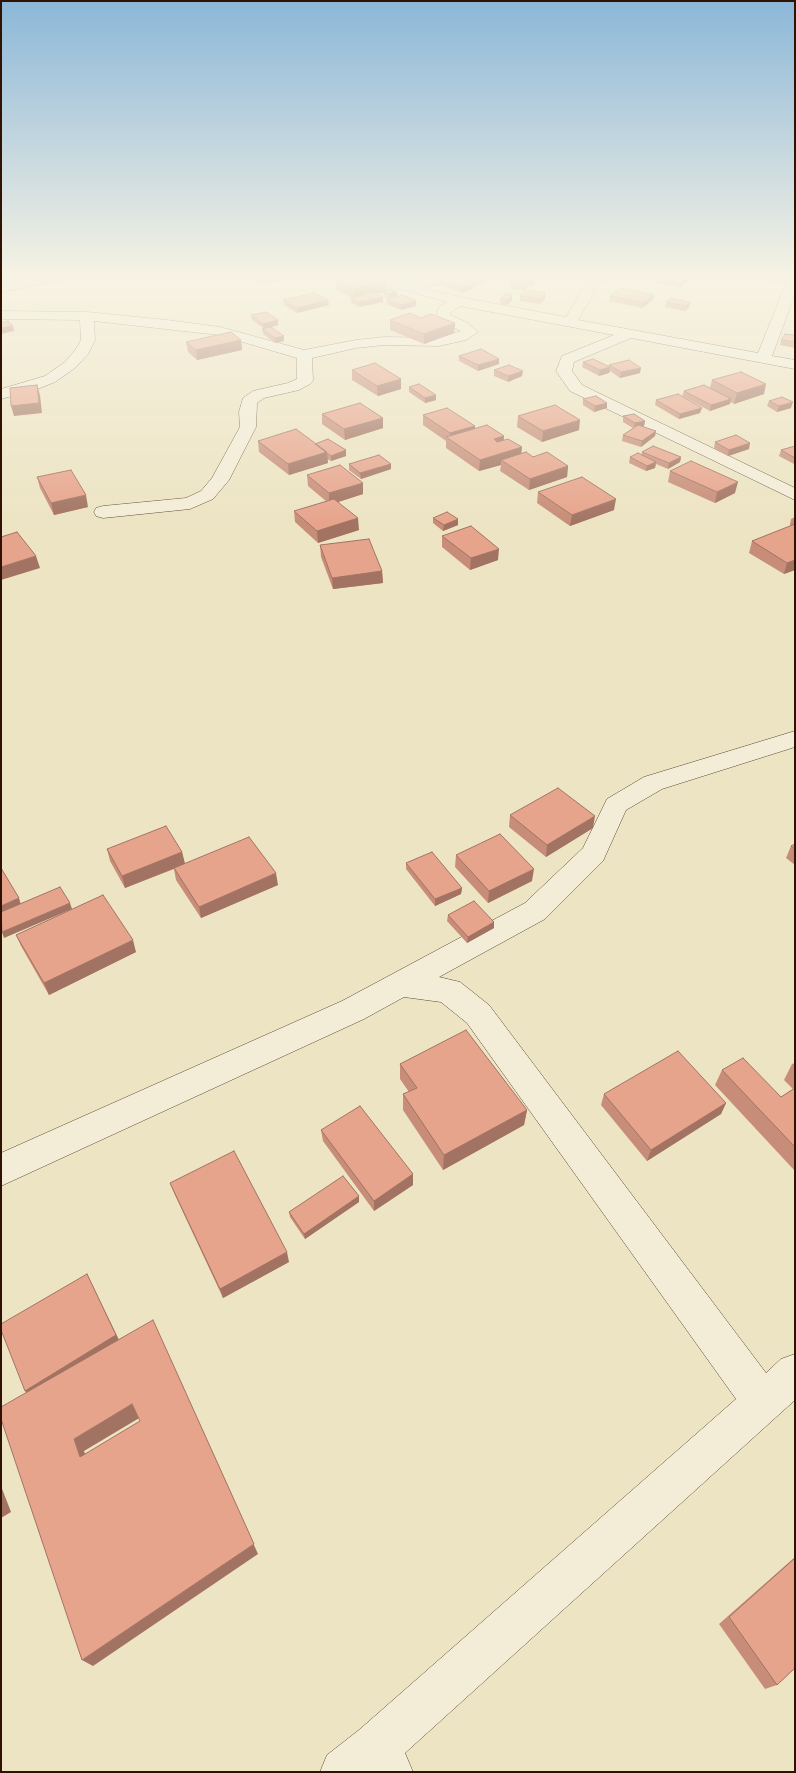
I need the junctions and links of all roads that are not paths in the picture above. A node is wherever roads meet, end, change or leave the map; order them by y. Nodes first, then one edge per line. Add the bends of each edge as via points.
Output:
1 (77, 358) edge
2 (304, 358) edge
3 (570, 358) edge
4 (751, 358) edge
5 (763, 360) joint
6 (795, 365) edge
7 (1, 394) edge
8 (795, 495) edge
9 (103, 512) dead end
10 (795, 739) edge
11 (400, 984) junction
12 (1, 1170) edge
13 (795, 1373) edge
14 (763, 1402) junction
15 (370, 1763) edge

1 - 7 street via 50,379
2 - 9 street via 305,380 292,387 259,394 249,401 248,427 220,480 207,495 190,502
3 - 8 street via 564,371 576,388
4 - 5 street
5 - 6 street
10 - 11 street via 653,784 616,805 594,854 536,912
11 - 12 street via 353,1010
11 - 14 street via 449,991 478,1014
13 - 14 street
14 - 15 street

